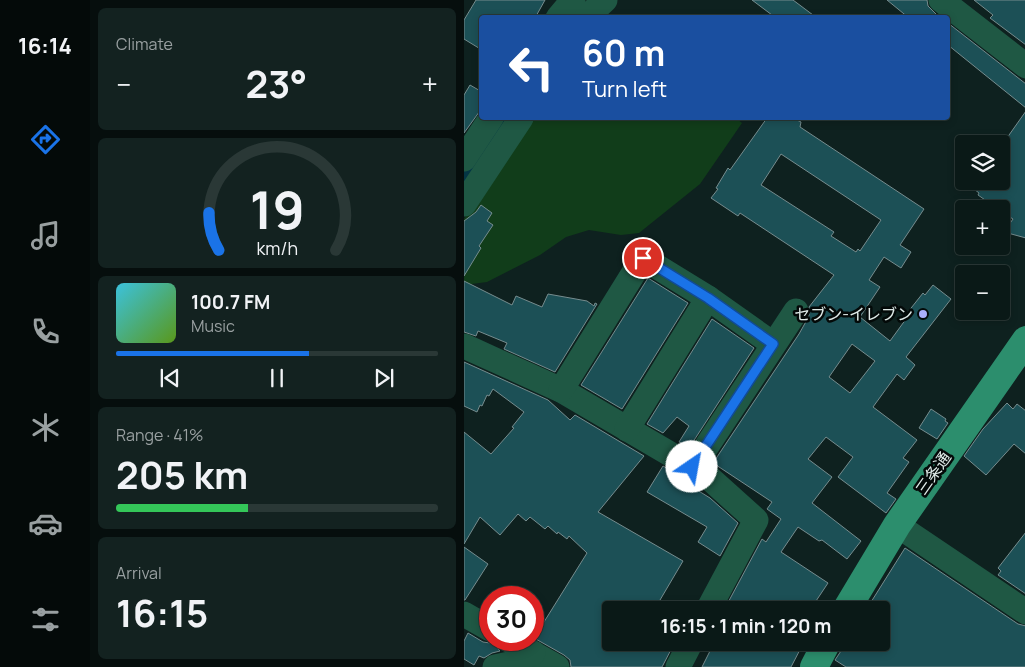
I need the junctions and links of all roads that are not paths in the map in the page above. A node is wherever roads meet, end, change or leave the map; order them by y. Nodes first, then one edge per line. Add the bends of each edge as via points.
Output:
1 (573, 0) edge
2 (605, 0) edge
3 (941, 0) edge
4 (560, 15) edge
5 (589, 15) edge
6 (1025, 66) edge
7 (490, 120) edge
8 (520, 120) edge
9 (464, 159) edge
10 (464, 204) edge
11 (708, 298) junction
12 (796, 311) dead end
13 (1025, 340) edge
14 (773, 344) junction
15 (464, 346) edge
16 (561, 390) junction
17 (627, 428) junction
18 (692, 467) junction
19 (897, 525) junction
20 (713, 601) edge
21 (851, 601) edge
22 (1025, 612) edge
23 (464, 614) edge
24 (479, 623) edge
25 (529, 651) edge
26 (686, 651) edge
27 (822, 651) edge
28 (533, 653) junction
29 (495, 667) edge
30 (557, 667) edge
31 (678, 667) edge
32 (814, 667) edge

1 - 4 street
2 - 5 street
3 - 6 street
7 - 9 street
8 - 10 street
11 - 14 street
11 - 16 street via 643,258
11 - 17 street
12 - 14 street
13 - 19 main road, 三条通
14 - 18 street
15 - 16 street
16 - 17 street
17 - 18 street
18 - 20 street via 756,520
19 - 21 main road, 三条通
19 - 22 street
23 - 24 street
25 - 28 street
26 - 31 street
27 - 32 main road
28 - 29 street
28 - 30 street

